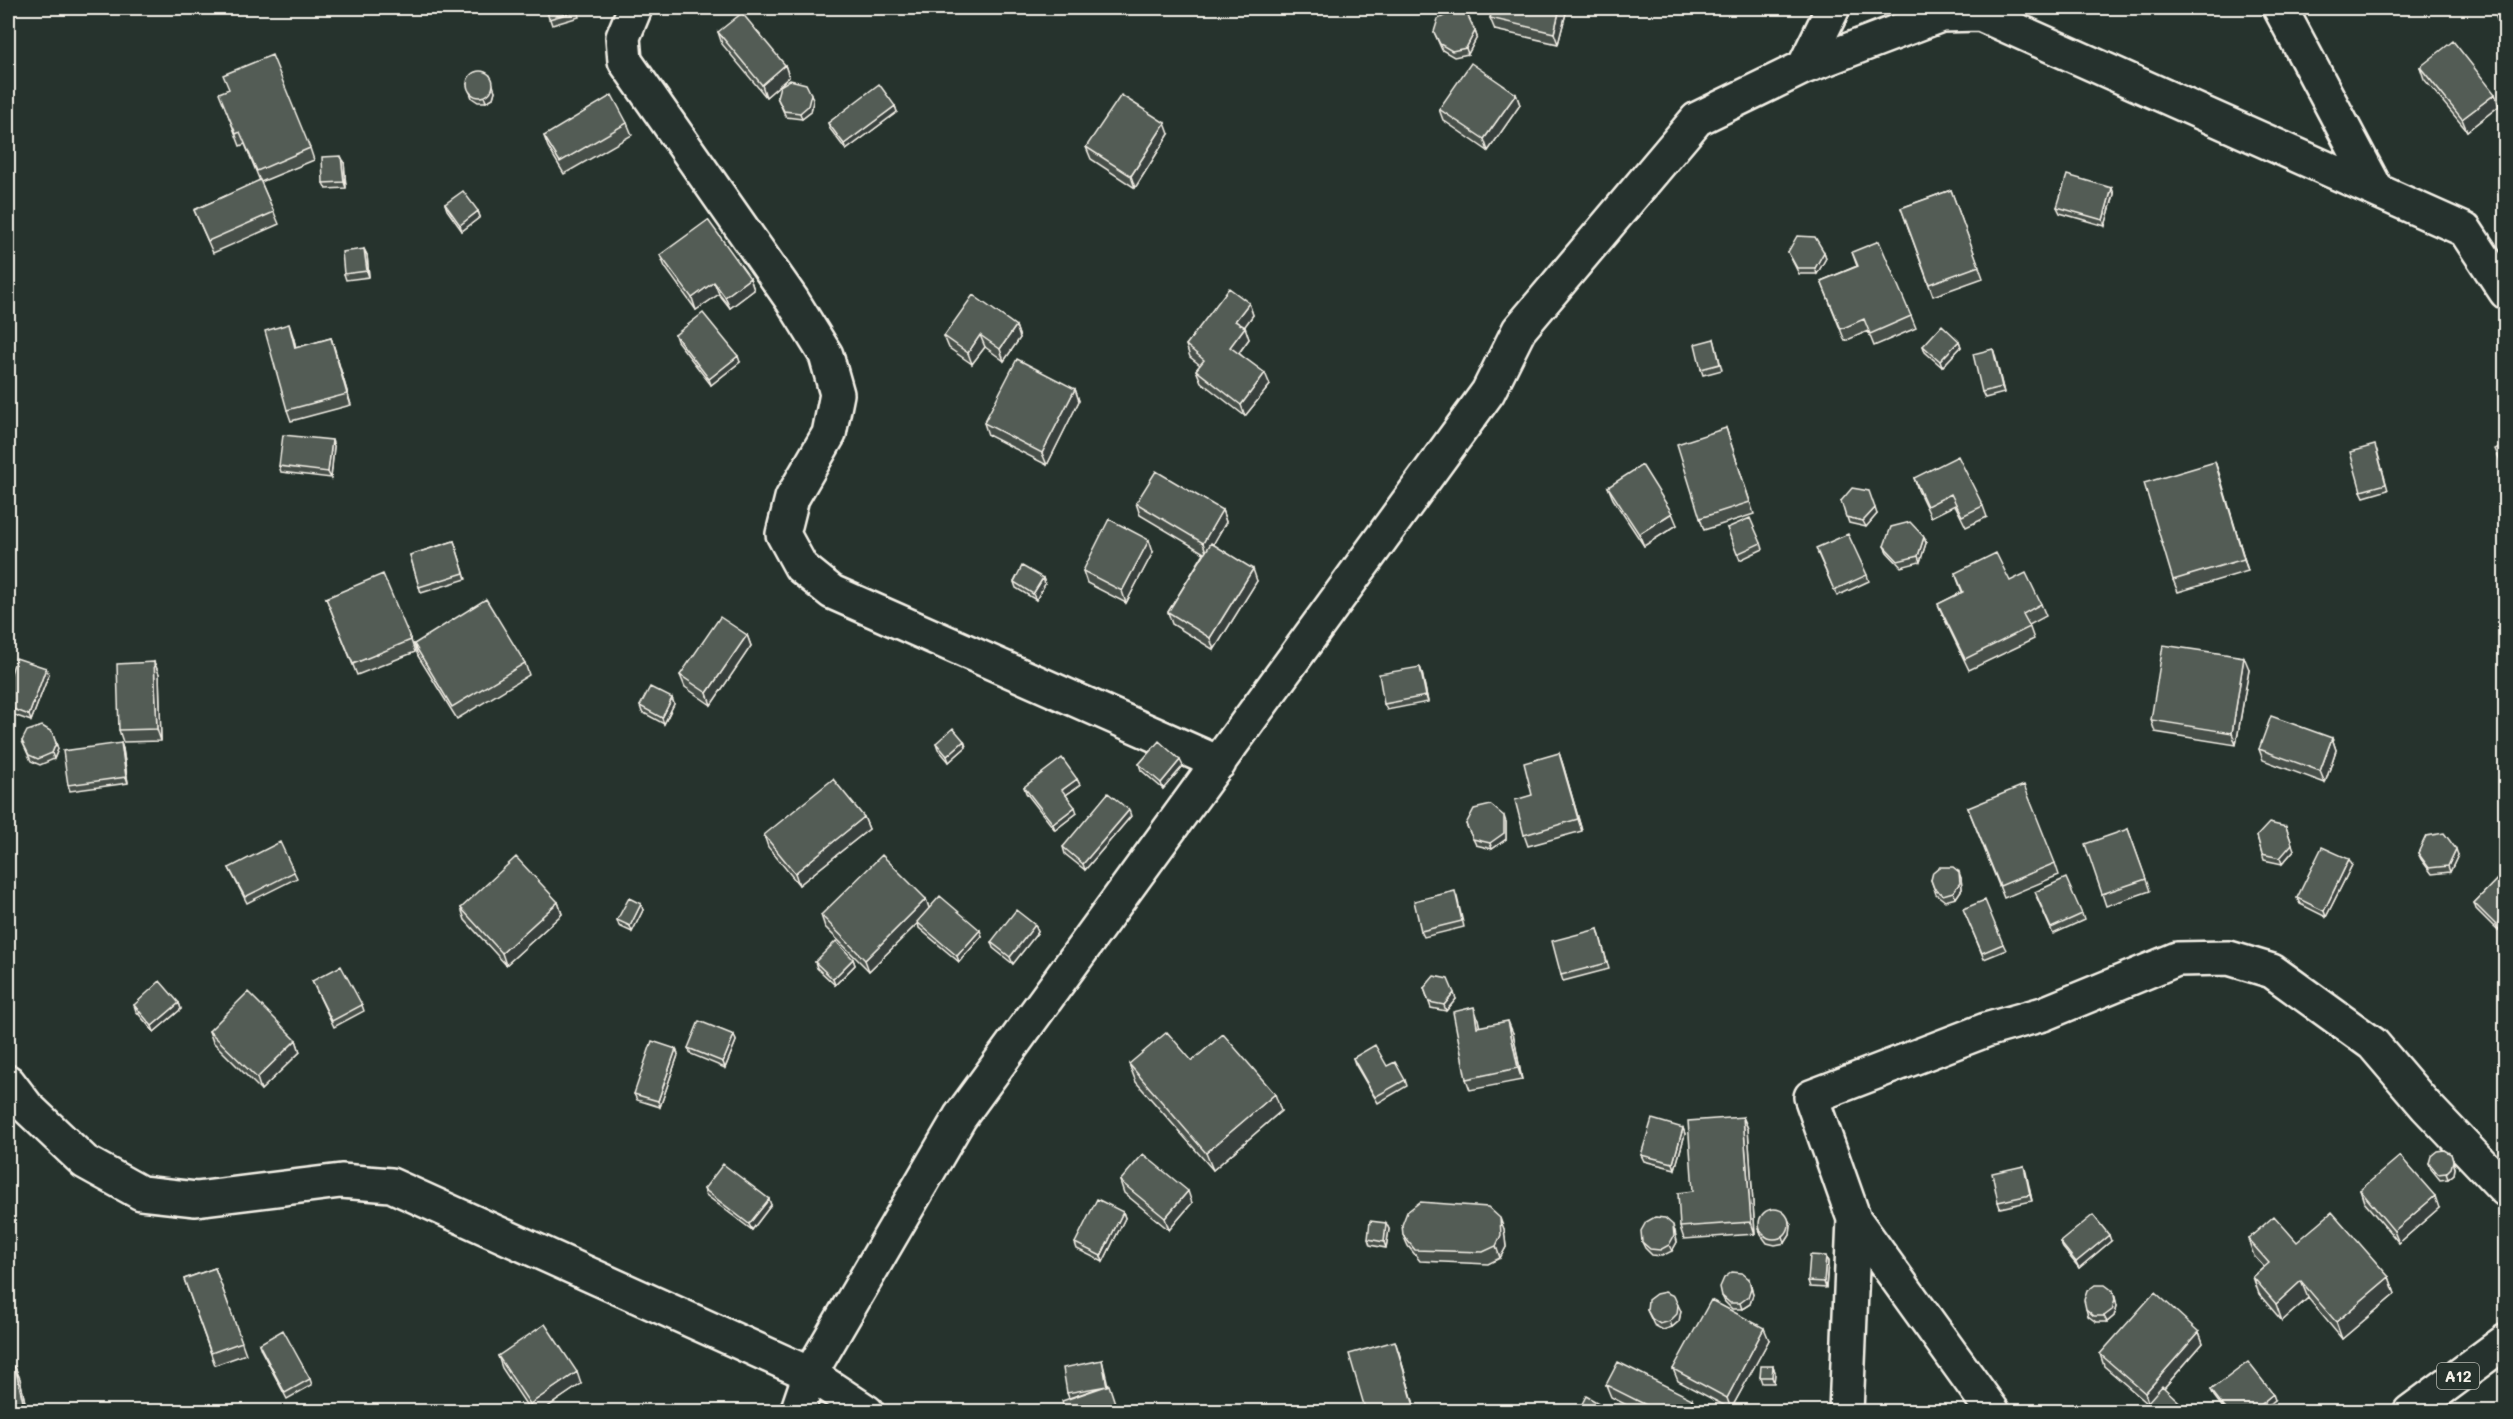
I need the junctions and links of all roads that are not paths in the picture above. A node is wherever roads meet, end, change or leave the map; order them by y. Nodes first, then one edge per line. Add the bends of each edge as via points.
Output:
1 (635, 8) edge
2 (1833, 8) edge
3 (2280, 8) edge
4 (1804, 67) junction
5 (2376, 189) junction
6 (2505, 292) edge
7 (1219, 764) junction
8 (8, 1082) edge
9 (2505, 1190) edge
10 (1854, 1219) junction
11 (2505, 1341) edge
12 (810, 1374) junction
13 (797, 1412) edge
14 (867, 1412) edge
15 (1846, 1412) edge
16 (1993, 1412) edge
17 (2410, 1412) edge

1 - 7 street via 623,37 625,61 826,355 837,394 829,434 792,498 783,534 801,567 832,592
2 - 4 street
3 - 5 street
4 - 5 street via 1941,15 1980,14
4 - 7 street via 1696,119 1518,330 1488,392
5 - 6 street via 2464,230
7 - 12 street via 960,1117
8 - 12 street via 27,1107 86,1162 141,1193 196,1199 341,1181 392,1185
9 - 10 street via 2373,1044 2272,971 2229,958 2177,959 2043,1014 1986,1030 1811,1097
10 - 15 street
10 - 16 street
11 - 17 street, A12
12 - 13 street
12 - 14 street

